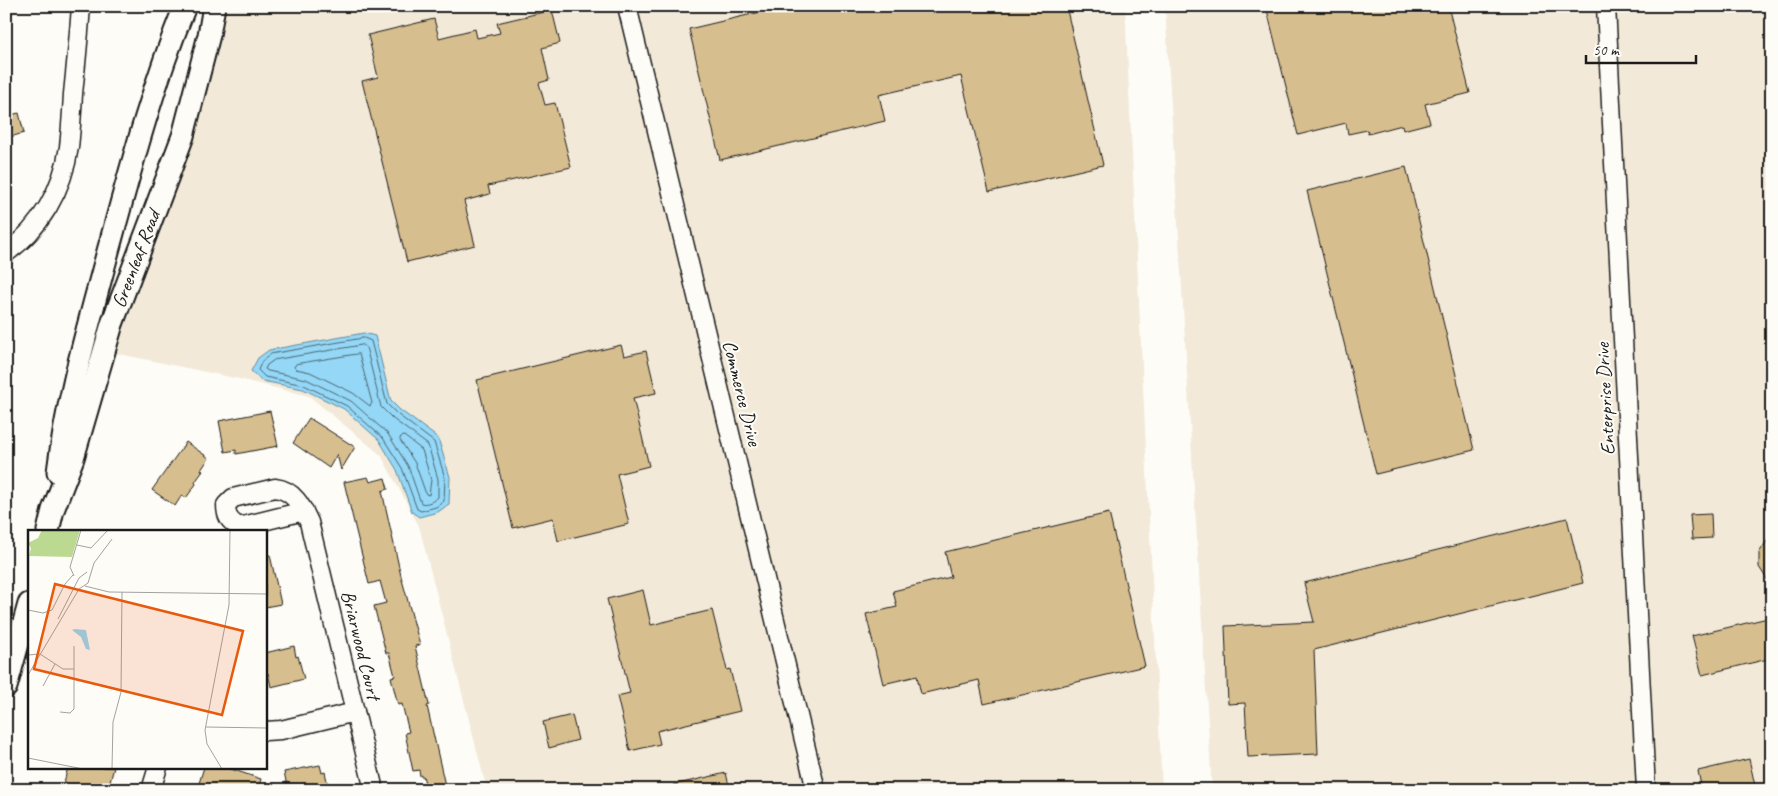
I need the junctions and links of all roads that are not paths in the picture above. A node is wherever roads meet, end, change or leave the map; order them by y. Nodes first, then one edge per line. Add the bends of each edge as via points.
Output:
1 (81, 6) edge
2 (185, 6) edge
3 (214, 6) edge
4 (627, 6) edge
5 (1606, 6) edge
6 (6, 253) edge
7 (53, 510) junction
8 (304, 511) dead end
9 (48, 530) edge
10 (28, 608) edge
11 (17, 651) edge
12 (6, 687) edge
13 (355, 712) junction
14 (266, 731) edge
15 (158, 768) edge
16 (152, 790) edge
17 (374, 790) edge
18 (816, 790) edge
19 (1646, 790) edge

1 - 6 street via 69,149 62,174 43,216
2 - 7 main road, Greenleaf Road via 146,116 85,335 64,430
3 - 7 main road, Greenleaf Road via 183,136 115,314 73,458
4 - 18 street, Commerce Drive
5 - 19 street, Enterprise Drive
7 - 9 main road, Greenleaf Road
8 - 13 street, Briarwood Court
10 - 11 main road
11 - 12 main road
13 - 14 street
13 - 17 street, Briarwood Court
15 - 16 street

